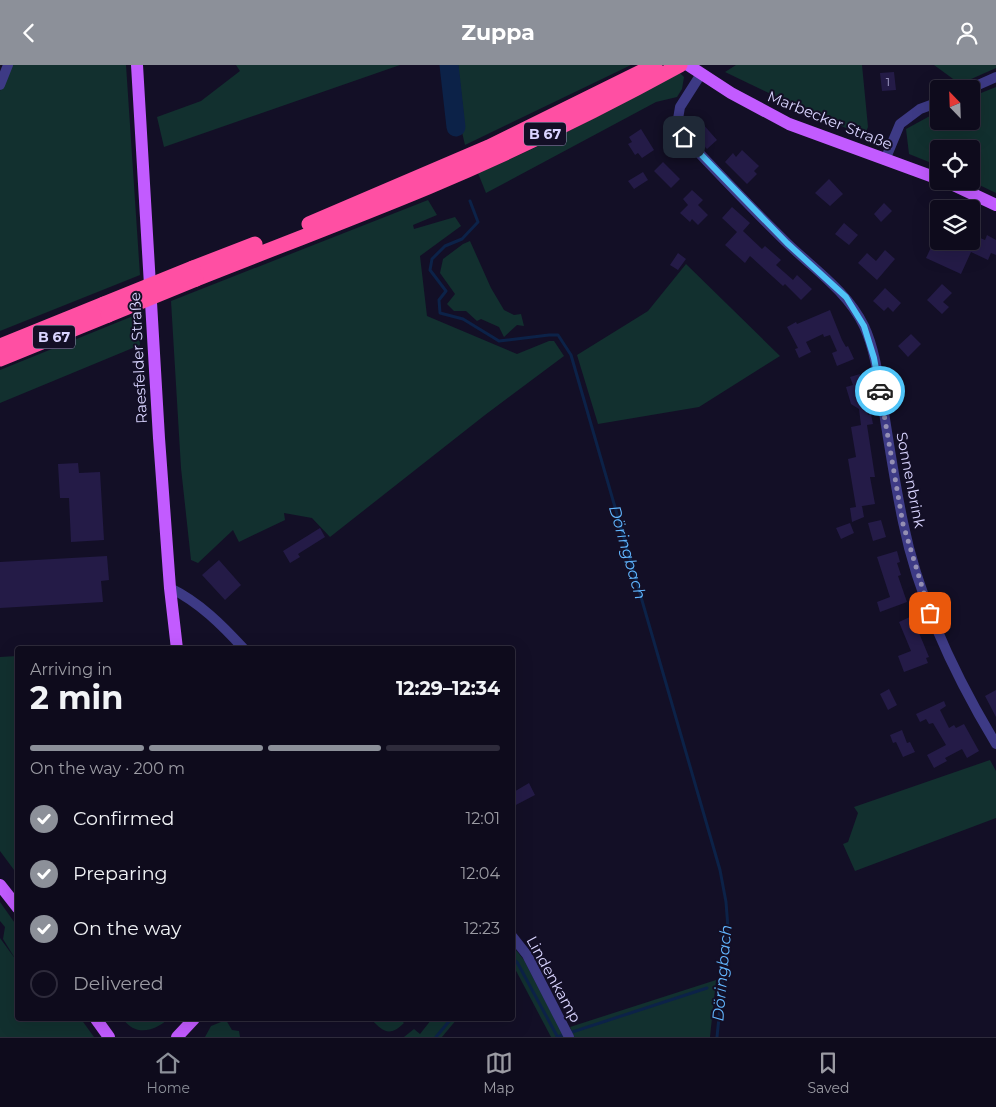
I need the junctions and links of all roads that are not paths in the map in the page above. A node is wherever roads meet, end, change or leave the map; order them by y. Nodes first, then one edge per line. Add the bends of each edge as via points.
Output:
1 (8, 65) edge
2 (137, 65) edge
3 (680, 65) edge
4 (688, 65) edge
5 (655, 69) edge
6 (701, 74) junction
7 (996, 77) edge
8 (980, 84) edge
9 (0, 85) edge
10 (930, 105) edge
11 (885, 160) junction
12 (930, 176) edge
13 (964, 190) edge
14 (996, 205) edge
15 (106, 309) junction
16 (4, 343) edge
17 (0, 359) edge
18 (170, 588) junction
19 (177, 646) edge
20 (241, 646) edge
21 (996, 744) edge
22 (0, 885) edge
23 (15, 904) edge
24 (515, 940) edge
25 (97, 1021) edge
26 (192, 1021) edge
27 (108, 1037) edge
28 (177, 1037) edge
29 (183, 1037) edge
30 (568, 1037) edge

1 - 9 street
2 - 18 main road, Raesfelder Straße
3 - 5 highway, B 67
4 - 6 main road, Marbecker Straße
5 - 15 highway, B 67, bridge via 582,117 468,169 360,215 195,273
6 - 11 main road, Marbecker Straße via 789,124
6 - 21 street, Sonnenbrink via 680,107 678,119 684,137 787,243 846,297 864,326 880,388 903,524 917,574 947,653
7 - 8 street
10 - 11 street via 900,124
11 - 12 main road, Marbecker Straße
13 - 14 main road
15 - 16 highway, B 67
15 - 17 highway, B 67
18 - 19 main road, Raesfelder Straße
18 - 20 street via 197,604
22 - 23 main road
24 - 30 street, Lindenkamp via 527,955
25 - 27 main road
26 - 28 main road
26 - 29 main road

